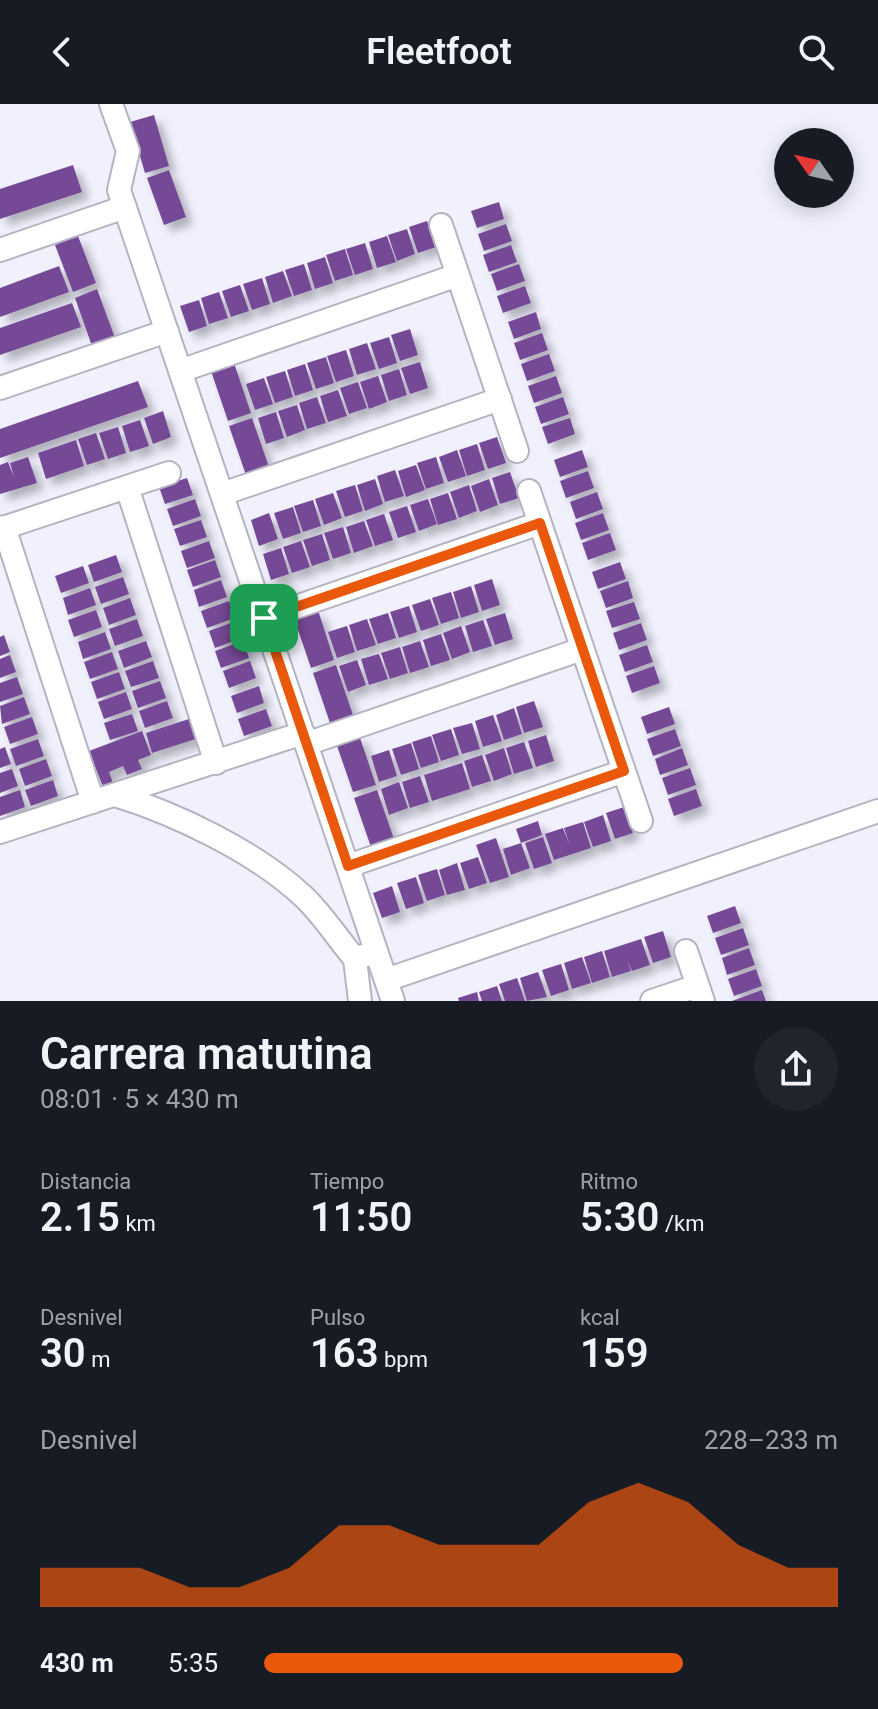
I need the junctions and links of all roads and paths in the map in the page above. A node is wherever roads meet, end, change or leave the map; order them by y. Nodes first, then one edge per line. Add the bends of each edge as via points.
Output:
1 (111, 104) edge
2 (125, 207) junction
3 (441, 225) dead end
4 (0, 250) edge
5 (458, 275) junction
6 (167, 331) junction
7 (180, 371) junction
8 (0, 388) edge
9 (500, 399) junction
10 (517, 451) dead end
11 (169, 473) dead end
12 (127, 487) junction
13 (529, 491) dead end
14 (222, 494) junction
15 (540, 523) junction
16 (2, 528) edge
17 (264, 618) junction
18 (582, 649) junction
19 (305, 738) junction
20 (216, 763) junction
21 (624, 771) junction
22 (115, 795) junction
23 (93, 802) junction
24 (878, 811) edge
25 (641, 821) dead end
26 (0, 832) edge
27 (348, 866) junction
28 (376, 951) junction
29 (686, 951) dead end
30 (355, 959) junction
31 (390, 990) edge
32 (700, 993) edge
33 (360, 1001) edge
34 (652, 1001) edge

1 - 2 lane via 128,151 119,190
2 - 4 lane
2 - 6 lane
3 - 5 lane
5 - 7 lane
5 - 9 lane
6 - 7 lane
6 - 8 lane
7 - 14 lane
9 - 10 lane
9 - 14 lane
11 - 12 lane
12 - 16 lane
12 - 20 lane
13 - 15 lane
14 - 17 lane
15 - 17 lane
15 - 18 lane
16 - 23 lane
17 - 19 lane
18 - 19 lane
18 - 21 lane
19 - 20 lane
19 - 27 lane
20 - 22 lane
21 - 25 lane
21 - 27 lane
22 - 23 lane
22 - 30 lane via 228,843 303,897
23 - 26 lane
24 - 31 lane
27 - 28 lane
28 - 30 lane
28 - 31 lane
29 - 32 lane
30 - 33 lane
32 - 34 lane

